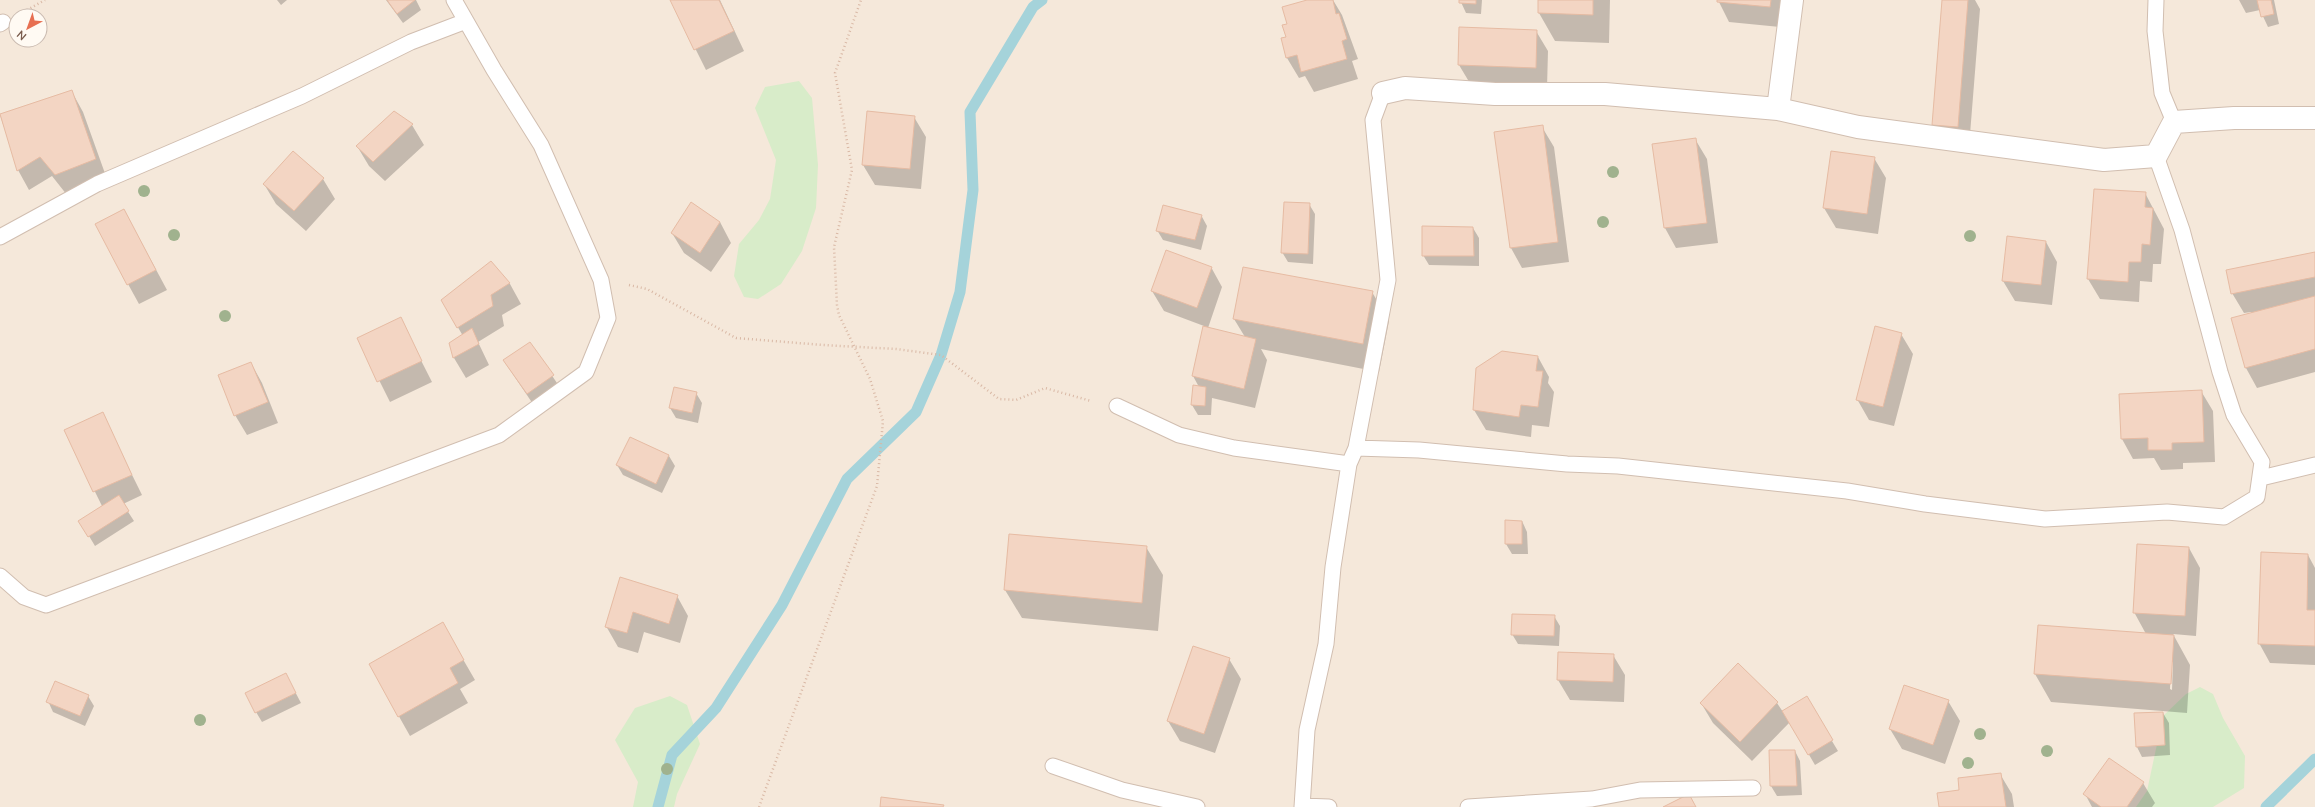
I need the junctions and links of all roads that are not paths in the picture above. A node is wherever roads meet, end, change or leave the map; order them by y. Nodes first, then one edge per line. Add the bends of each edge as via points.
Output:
1 (454, 0) edge
2 (1792, 0) edge
3 (2156, 0) edge
4 (466, 21) junction
5 (1383, 93) joint
6 (1778, 109) junction
7 (2315, 118) edge
8 (2174, 122) junction
9 (2156, 156) junction
10 (0, 237) edge
11 (1117, 406) road end
12 (1356, 448) junction
13 (1349, 464) junction
14 (2315, 465) edge
15 (2261, 478) junction
16 (0, 576) edge
17 (1053, 766) dead end
18 (1753, 788) dead end
19 (1197, 807) edge
20 (1302, 807) edge
21 (1329, 807) edge
22 (1468, 807) edge

1 - 4 lane
2 - 6 street
3 - 8 lane via 2155,31 2162,93
4 - 10 lane via 411,42 302,96 97,184
4 - 16 lane via 542,145 601,280 608,318 586,372 499,435 46,605 24,597
5 - 6 street via 1405,88 1495,94 1605,94
5 - 12 lane via 1373,120 1388,280
6 - 9 street via 1858,127 2104,160
7 - 8 street via 2234,118
8 - 9 street
9 - 15 lane via 2182,230 2234,415 2262,462
11 - 13 lane via 1179,435 1234,448
12 - 13 lane
12 - 15 lane via 1419,450 1567,464 1618,466 1847,491 2045,519 2167,512 2224,517 2257,497
13 - 20 lane via 1333,567 1326,644 1306,730
14 - 15 lane
17 - 19 lane via 1122,790
18 - 22 lane via 1640,790 1592,799
20 - 21 lane

